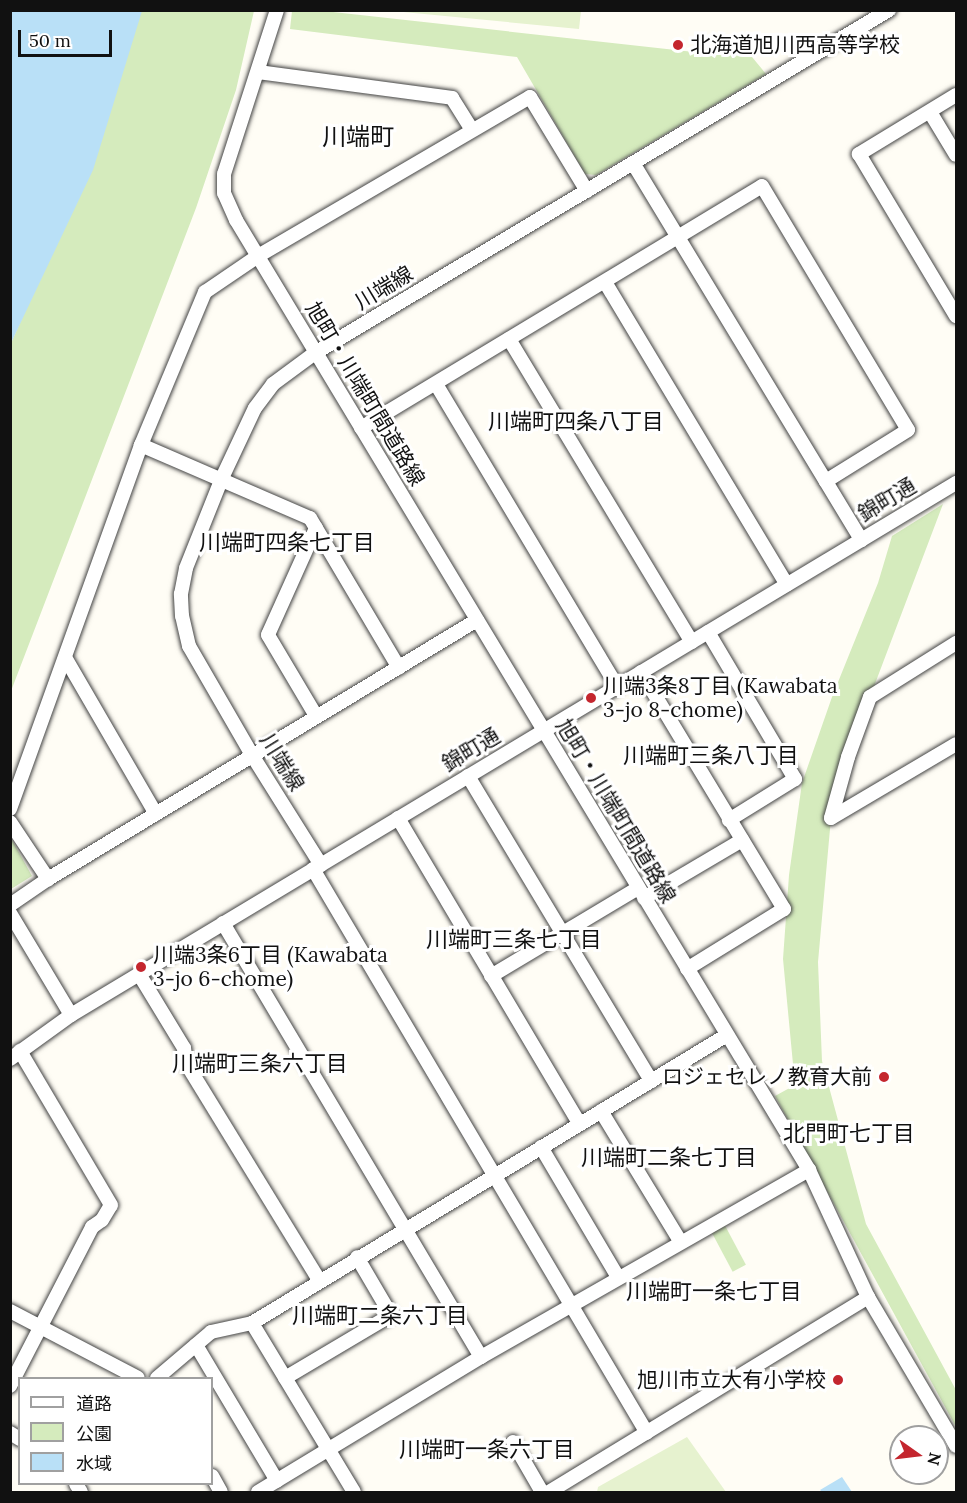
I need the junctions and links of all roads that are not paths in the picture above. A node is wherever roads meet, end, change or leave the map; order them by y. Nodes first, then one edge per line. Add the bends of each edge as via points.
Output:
1 (277, 10) edge
2 (889, 10) edge
3 (258, 72) junction
4 (957, 95) edge
5 (930, 112) junction
6 (471, 129) junction
7 (957, 154) edge
8 (633, 163) junction
9 (587, 191) junction
10 (678, 237) junction
11 (258, 256) junction
12 (605, 282) junction
13 (957, 316) edge
14 (509, 339) junction
15 (315, 353) junction
16 (436, 384) junction
17 (362, 429) junction
18 (141, 445) junction
19 (222, 478) junction
20 (826, 481) junction
21 (957, 483) edge
22 (316, 528) junction
23 (861, 540) junction
24 (787, 585) junction
25 (477, 620) junction
26 (708, 632) junction
27 (692, 642) junction
28 (957, 643) edge
29 (66, 658) junction
30 (399, 668) junction
31 (641, 672) junction
32 (617, 687) junction
33 (316, 716) junction
34 (544, 731) junction
35 (957, 744) edge
36 (252, 755) junction
37 (468, 776) junction
38 (10, 809) edge
39 (156, 814) junction
40 (399, 818) junction
41 (729, 820) junction
42 (10, 822) edge
43 (742, 840) junction
44 (317, 867) junction
45 (48, 879) junction
46 (641, 893) junction
47 (10, 906) edge
48 (10, 913) edge
49 (223, 923) junction
50 (562, 933) junction
51 (687, 969) junction
52 (139, 974) junction
53 (491, 976) junction
54 (71, 1015) junction
55 (727, 1035) junction
56 (15, 1055) edge
57 (651, 1081) junction
58 (601, 1112) junction
59 (580, 1124) junction
60 (541, 1147) junction
61 (808, 1170) junction
62 (495, 1174) junction
63 (405, 1228) junction
64 (680, 1241) junction
65 (357, 1257) junction
66 (618, 1277) junction
67 (318, 1280) junction
68 (868, 1297) junction
69 (572, 1305) junction
70 (10, 1311) edge
71 (252, 1323) junction
72 (42, 1327) junction
73 (196, 1345) junction
74 (481, 1357) junction
75 (136, 1377) edge
76 (158, 1377) edge
77 (285, 1378) junction
78 (10, 1386) edge
79 (646, 1433) junction
80 (513, 1442) dead end
81 (957, 1446) edge
82 (328, 1449) junction
83 (213, 1478) edge
84 (277, 1481) junction
85 (221, 1492) edge
86 (258, 1492) edge
87 (354, 1492) edge
88 (543, 1492) edge
89 (549, 1492) edge

1 - 3 street, 旭町・川端町間道路線
2 - 8 street, 川端線
3 - 6 street via 452,98
3 - 11 street, 旭町・川端町間道路線 via 224,174 224,193
4 - 5 street
5 - 7 street
5 - 13 street via 859,154
6 - 9 street via 530,97
6 - 11 street
8 - 9 street, 川端線
8 - 10 street
9 - 15 street, 川端線
10 - 12 street
10 - 20 street
10 - 20 street via 762,186 908,430
11 - 15 street, 旭町・川端町間道路線
11 - 18 street via 205,292
12 - 14 street
12 - 24 street
14 - 16 street
14 - 27 street
15 - 17 street, 旭町・川端町間道路線
15 - 19 street, 川端線 via 273,384 255,408
16 - 17 street
16 - 32 street
17 - 25 street, 旭町・川端町間道路線
18 - 19 street
18 - 29 street
19 - 22 street via 310,518
19 - 36 street, 川端線 via 186,568 180,594 182,616 189,646
20 - 23 street
21 - 23 street, 錦町通
22 - 30 street
22 - 33 street via 268,635
23 - 24 street, 錦町通
24 - 26 street, 錦町通
25 - 30 street
25 - 34 street, 旭町・川端町間道路線
26 - 27 street, 錦町通
26 - 41 street via 795,779
27 - 31 street, 錦町通
28 - 35 street via 870,697 831,818
29 - 38 street
29 - 39 street
30 - 33 street
31 - 32 street, 錦町通
31 - 41 street
32 - 34 street, 錦町通
33 - 36 street
34 - 37 street, 錦町通
34 - 46 street, 旭町・川端町間道路線
36 - 39 street
36 - 44 street, 川端線
37 - 40 street, 錦町通
37 - 50 street
39 - 45 street
40 - 44 street, 錦町通
40 - 53 street
41 - 43 street
42 - 45 street
43 - 46 street
43 - 51 street via 784,909
44 - 49 street, 錦町通
44 - 62 street, 川端線
45 - 47 street
46 - 50 street
46 - 51 street, 旭町・川端町間道路線
48 - 54 street
49 - 52 street, 錦町通
49 - 63 street
50 - 53 street
50 - 57 street
51 - 55 street, 旭町・川端町間道路線
52 - 54 street, 錦町通
52 - 67 street via 184,1048 186,1063
53 - 59 street
54 - 56 street, 錦町通
55 - 57 street
55 - 61 street, 旭町・川端町間道路線
56 - 72 street via 111,1205 92,1227
57 - 58 street
58 - 59 street
58 - 64 street
59 - 60 street
60 - 62 street
60 - 66 street
61 - 64 street
61 - 68 street, 旭町・川端町間道路線
62 - 63 street
62 - 69 street, 川端線
63 - 65 street
63 - 74 street
64 - 66 street
65 - 67 street
65 - 77 street via 391,1315
66 - 69 street
67 - 71 street
68 - 79 street
68 - 81 street, 旭町・川端町間道路線
69 - 74 street
69 - 79 street, 川端線
70 - 72 street
71 - 73 street via 211,1332
71 - 77 street
72 - 75 street
72 - 78 street
73 - 76 street
73 - 84 street
74 - 82 street
77 - 82 street
79 - 89 street
80 - 88 street
82 - 84 street
82 - 87 street
83 - 85 street
84 - 86 street

